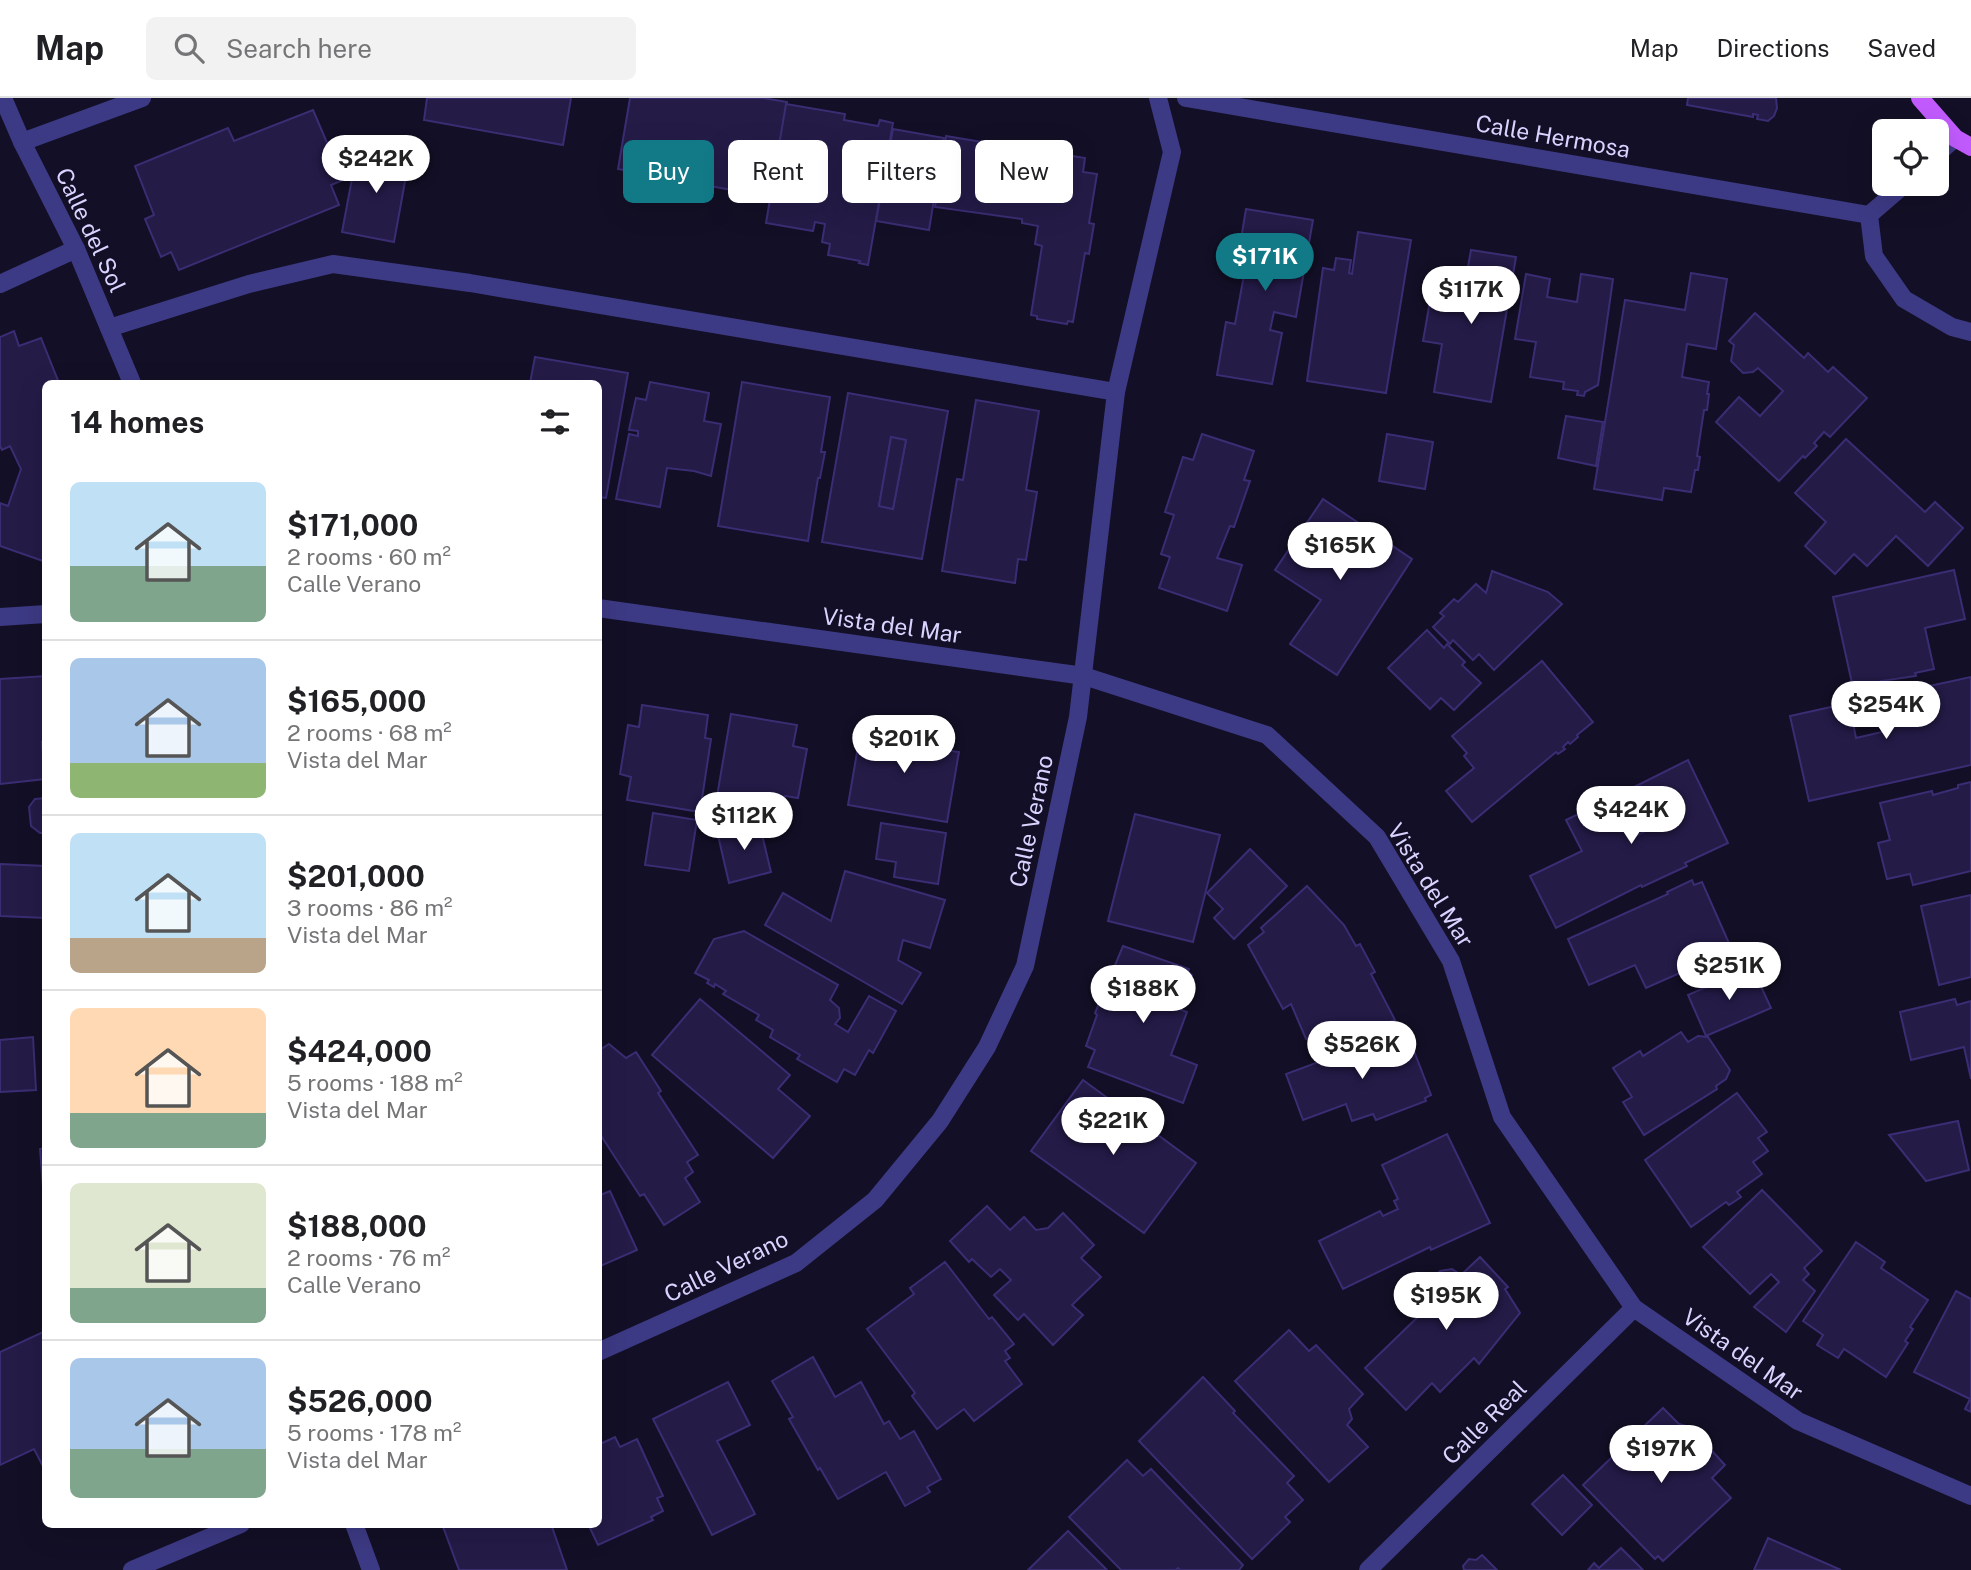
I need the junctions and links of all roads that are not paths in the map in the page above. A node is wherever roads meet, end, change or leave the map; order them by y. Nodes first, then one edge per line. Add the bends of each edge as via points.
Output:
1 (3, 98) edge
2 (142, 98) edge
3 (1158, 98) edge
4 (1186, 98) edge
5 (1920, 98) edge
6 (1955, 138) junction
7 (22, 142) junction
8 (1949, 144) edge
9 (1971, 146) edge
10 (1891, 196) edge
11 (1869, 215) junction
12 (76, 249) junction
13 (0, 284) edge
14 (109, 328) junction
15 (1971, 332) edge
16 (131, 380) edge
17 (1116, 392) junction
18 (602, 609) edge
19 (42, 614) edge
20 (0, 617) edge
21 (1084, 676) junction
22 (1634, 1308) junction
23 (602, 1350) edge
24 (1971, 1496) edge
25 (232, 1528) edge
26 (355, 1528) edge
27 (132, 1570) edge
28 (371, 1570) edge
29 (1368, 1570) edge

1 - 7 street, Calle del Sol
2 - 7 street
3 - 17 street, Calle Verano via 1172,152
4 - 11 street, Calle Hermosa
5 - 6 main road
6 - 8 street
6 - 9 main road
7 - 12 street, Calle del Sol
10 - 11 street
11 - 15 street via 1874,256 1904,299 1952,327
12 - 13 street
12 - 14 street, Calle del Sol
14 - 16 street, Calle del Sol
14 - 17 street via 249,284 333,264
17 - 21 street, Calle Verano
18 - 21 street, Vista del Mar
19 - 20 street
21 - 22 street, Vista del Mar via 1267,735 1377,836 1451,961 1502,1117
21 - 23 street, Calle Verano via 1025,966 987,1047 940,1121 875,1200 796,1263
22 - 24 street, Vista del Mar via 1798,1421
22 - 29 street, Calle Real
25 - 27 street
26 - 28 street

